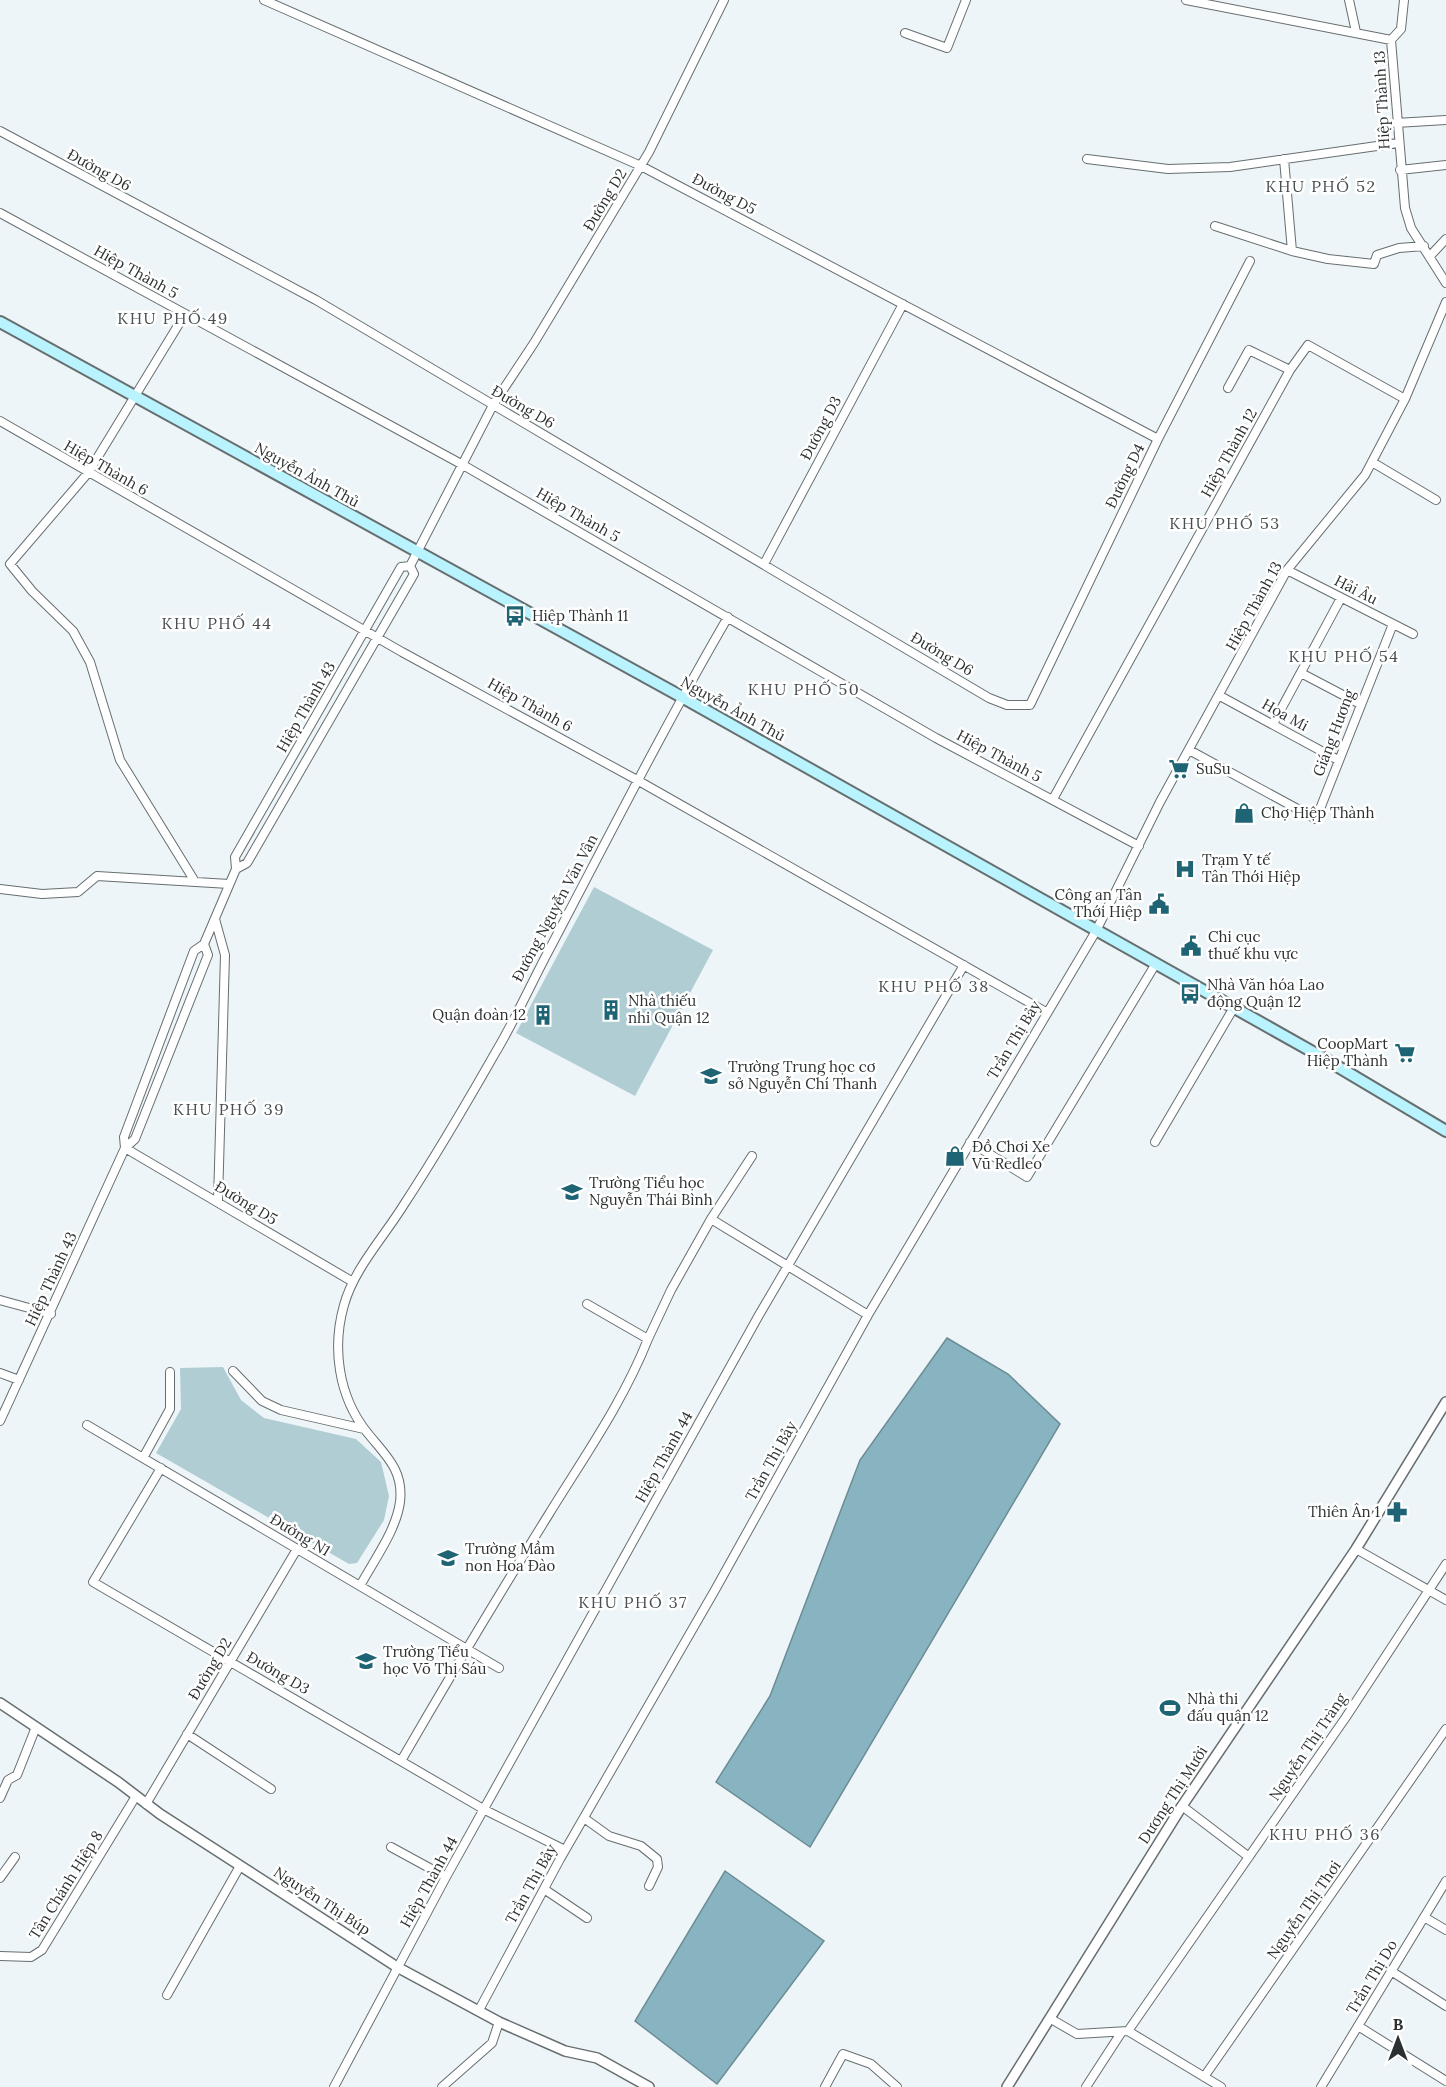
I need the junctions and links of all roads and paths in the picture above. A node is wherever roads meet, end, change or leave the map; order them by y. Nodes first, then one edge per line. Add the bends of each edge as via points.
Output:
1 (264, 0) edge
2 (724, 0) edge
3 (966, 0) edge
4 (1186, 0) edge
5 (1349, 0) edge
6 (1404, 0) edge
7 (1356, 32) junction
8 (905, 33) dead end
9 (1391, 40) junction
10 (1446, 120) edge
11 (1396, 123) junction
12 (0, 131) edge
13 (1398, 143) junction
14 (1087, 159) dead end
15 (1284, 159) junction
16 (1446, 165) edge
17 (641, 166) junction
18 (1400, 170) junction
19 (0, 213) edge
20 (1215, 226) dead end
21 (1446, 239) edge
22 (1424, 246) junction
23 (1292, 251) junction
24 (1430, 256) junction
25 (1250, 261) dead end
26 (1446, 283) edge
27 (1446, 302) edge
28 (903, 304) junction
29 (185, 314) junction
30 (0, 322) edge
31 (1290, 370) junction
32 (1228, 388) dead end
33 (136, 398) junction
34 (1405, 399) junction
35 (493, 405) junction
36 (0, 421) edge
37 (1158, 439) junction
38 (1372, 462) junction
39 (463, 465) junction
40 (88, 473) junction
41 (1436, 500) dead end
42 (417, 552) junction
43 (764, 564) junction
44 (410, 566) junction
45 (1287, 570) junction
46 (1341, 597) junction
47 (728, 617) junction
48 (1393, 624) junction
49 (365, 631) junction
50 (1413, 634) dead end
51 (377, 638) junction
52 (1301, 673) junction
53 (1220, 696) junction
54 (682, 697) junction
55 (1360, 704) junction
56 (1030, 705) joint
57 (1273, 724) junction
58 (1189, 750) junction
59 (1338, 760) junction
60 (637, 780) junction
61 (1053, 799) junction
62 (1139, 846) junction
63 (236, 869) junction
64 (194, 880) junction
65 (229, 884) junction
66 (0, 889) edge
67 (214, 919) junction
68 (1096, 931) junction
69 (204, 944) junction
70 (964, 965) junction
71 (1155, 965) junction
72 (1233, 1009) junction
73 (1046, 1012) junction
74 (1446, 1131) edge
75 (970, 1142) junction
76 (1155, 1143) dead end
77 (125, 1148) junction
78 (752, 1156) dead end
79 (218, 1201) junction
80 (711, 1219) junction
81 (787, 1266) junction
82 (353, 1282) junction
83 (0, 1300) edge
84 (586, 1304) dead end
85 (51, 1314) junction
86 (868, 1315) junction
87 (648, 1339) junction
88 (233, 1371) dead end
89 (170, 1372) dead end
90 (0, 1373) edge
91 (19, 1380) junction
92 (1446, 1402) edge
93 (0, 1421) edge
94 (87, 1425) dead end
95 (364, 1429) junction
96 (143, 1458) junction
97 (161, 1468) junction
98 (297, 1549) junction
99 (1356, 1549) junction
100 (1446, 1564) edge
101 (360, 1586) junction
102 (1429, 1588) junction
103 (1446, 1600) edge
104 (466, 1649) junction
105 (231, 1661) junction
106 (499, 1668) dead end
107 (0, 1703) edge
108 (36, 1727) junction
109 (1446, 1729) edge
110 (187, 1734) junction
111 (401, 1761) junction
112 (271, 1789) dead end
113 (136, 1796) junction
114 (0, 1798) edge
115 (146, 1804) junction
116 (1182, 1806) junction
117 (485, 1810) junction
118 (584, 1818) junction
119 (391, 1847) dead end
120 (565, 1850) junction
121 (15, 1857) dead end
122 (1249, 1857) junction
123 (240, 1866) junction
124 (446, 1877) junction
125 (0, 1878) edge
126 (1446, 1881) edge
127 (649, 1886) dead end
128 (544, 1889) junction
129 (1424, 1917) junction
130 (587, 1918) dead end
131 (1446, 1930) edge
132 (0, 1956) edge
133 (397, 1967) junction
134 (1391, 1971) junction
135 (167, 1995) dead end
136 (1446, 2006) edge
137 (479, 2010) junction
138 (1051, 2019) junction
139 (499, 2022) junction
140 (1358, 2026) junction
141 (1125, 2032) junction
142 (1204, 2077) junction
143 (1446, 2081) edge
144 (334, 2087) edge
145 (442, 2087) edge
146 (649, 2087) edge
147 (825, 2087) edge
148 (897, 2087) edge
149 (1007, 2087) edge
150 (1086, 2087) edge
151 (1221, 2087) edge
152 (1321, 2087) edge

1 - 17 street, Đường D5
2 - 17 street, Đường D2
3 - 8 street via 947,48
4 - 7 street, Hiệp Thành 13
5 - 7 street
6 - 9 street via 1401,29
7 - 9 street, Hiệp Thành 13
9 - 11 street, Hiệp Thành 13
10 - 11 street
11 - 13 street, Hiệp Thành 13
12 - 35 street, Đường D6 via 316,300
13 - 15 street
13 - 18 street, Hiệp Thành 13
14 - 15 street via 1168,169 1230,167
15 - 23 street
16 - 18 street
17 - 28 street, Đường D5
17 - 35 street, Đường D2
18 - 22 street, Hiệp Thành 13 via 1411,228
19 - 29 street, Hiệp Thành 5
20 - 23 street
21 - 24 street
22 - 23 street via 1377,255 1374,264
22 - 24 street, Hiệp Thành 13
24 - 26 street, Hiệp Thành 13
25 - 37 street, Đường D4
27 - 34 street, Hiệp Thành 13
28 - 37 street, Đường D5
28 - 43 street, Đường D3
29 - 33 street
29 - 39 street, Hiệp Thành 5
30 - 33 main road, Nguyễn Ảnh Thủ
31 - 32 street via 1249,350
31 - 34 street, Hiệp Thành 12 via 1308,345
31 - 61 street, Hiệp Thành 12
33 - 40 street
33 - 42 main road, Nguyễn Ảnh Thủ
34 - 38 street, Hiệp Thành 13
35 - 39 street, Hiệp Thành 43
35 - 43 street, Đường D6
36 - 40 street, Hiệp Thành 6
37 - 56 street, Đường D4
38 - 41 street
38 - 45 street, Hiệp Thành 13
39 - 42 street, Hiệp Thành 43
39 - 47 street, Hiệp Thành 5
40 - 49 street, Hiệp Thành 6
40 - 64 street via 10,564 73,631 90,662 120,760
42 - 44 street, Hiệp Thành 43
42 - 54 main road, Nguyễn Ảnh Thủ
43 - 56 street, Đường D6 via 989,698 1007,705
44 - 49 street, Hiệp Thành 43 via 401,567
44 - 51 street, Hiệp Thành 43 via 414,574
45 - 46 street, Hải Âu
45 - 53 street, Hiệp Thành 13
46 - 48 street, Hải Âu
46 - 52 street
47 - 54 street, Đường Nguyễn Văn Vân
47 - 61 street, Hiệp Thành 5 via 936,738
48 - 50 street, Hải Âu
48 - 55 street, Giáng Hương
49 - 51 street, Hiệp Thành 6
49 - 63 street, Hiệp Thành 43 via 235,857
51 - 60 street, Hiệp Thành 6
51 - 63 street, Hiệp Thành 43 via 247,863
52 - 55 street
52 - 57 street
53 - 57 street, Họa Mi
53 - 58 street, Hiệp Thành 13
54 - 60 street, Đường Nguyễn Văn Vân
54 - 68 main road, Nguyễn Ảnh Thủ
55 - 59 street, Giáng Hương
57 - 59 street, Họa Mi
58 - 59 street, Giáng Hương via 1316,819
58 - 62 street, Hiệp Thành 13
60 - 70 street, Hiệp Thành 6
60 - 82 street, Đường Nguyễn Văn Vân via 496,1052
61 - 62 street, Hiệp Thành 5
62 - 68 street, Hiệp Thành 13
63 - 65 street, Hiệp Thành 43
64 - 65 street
64 - 66 street via 97,876 78,892 42,894
65 - 67 street, Hiệp Thành 43
67 - 69 street, Hiệp Thành 43
67 - 79 street via 225,955
68 - 71 main road, Nguyễn Ảnh Thủ
68 - 73 street, Trần Thị Bảy
69 - 77 street, Hiệp Thành 43 via 194,951 124,1137
69 - 77 street, Hiệp Thành 43 via 208,955 135,1139
70 - 73 street, Hiệp Thành 6
70 - 81 street, Hiệp Thành 44
71 - 72 main road, Nguyễn Ảnh Thủ
71 - 75 street via 1026,1177
72 - 74 main road, Nguyễn Ảnh Thủ
72 - 76 street
73 - 75 street, Trần Thị Bảy
75 - 86 street, Trần Thị Bảy
77 - 79 street, Đường D5
77 - 85 street, Hiệp Thành 43
78 - 80 street
79 - 82 street, Đường D5
80 - 81 street
80 - 87 street
81 - 86 street
81 - 117 street, Hiệp Thành 44
82 - 95 street, Đường Nguyễn Văn Vân via 339,1332 338,1359 350,1405
83 - 85 street
84 - 87 street
85 - 91 street, Hiệp Thành 43
86 - 118 street, Trần Thị Bảy
87 - 104 street via 594,1444
88 - 95 street via 262,1401 281,1410
89 - 96 street via 170,1409
90 - 91 street
91 - 93 street, Hiệp Thành 43
92 - 99 street, Dương Thị Mười
94 - 96 street, Đường N1
95 - 101 street, Đường Nguyễn Văn Vân via 388,1455 400,1486 397,1519
96 - 97 street, Đường N1
97 - 98 street, Đường N1
97 - 105 street, Đường D3 via 93,1582
98 - 101 street, Đường N1
98 - 105 street, Đường D2
99 - 102 street
99 - 116 street, Dương Thị Mười
100 - 102 street, Nguyễn Thị Tràng
101 - 104 street, Đường N1
102 - 103 street
102 - 122 street, Nguyễn Thị Tràng
104 - 106 street, Đường N1
104 - 111 street
105 - 110 street, Đường D2
105 - 111 street, Đường D3
107 - 108 street, Nguyễn Thị Búp
108 - 113 street, Nguyễn Thị Búp
108 - 114 street via 17,1775 8,1780
109 - 142 street, Nguyễn Thị Thơi
110 - 112 street
110 - 115 street, Đường D2
111 - 117 street, Đường D3
113 - 115 street, Nguyễn Thị Búp
113 - 132 street, Tân Chánh Hiệp 8 via 42,1950 31,1957
115 - 123 street, Nguyễn Thị Búp
116 - 122 street
116 - 138 street, Dương Thị Mười
117 - 120 street, Đường D3
117 - 124 street, Hiệp Thành 44
118 - 120 street, Trần Thị Bảy
118 - 127 street via 609,1836 641,1846 657,1859 658,1867
119 - 124 street
120 - 128 street, Trần Thị Bảy
121 - 125 street
122 - 141 street, Nguyễn Thị Tràng
123 - 133 street, Nguyễn Thị Búp
123 - 135 street
124 - 133 street, Hiệp Thành 44
126 - 129 street, Trần Thị Do
128 - 130 street
128 - 137 street, Trần Thị Bảy
129 - 131 street
129 - 134 street, Trần Thị Do
133 - 137 street, Nguyễn Thị Búp
133 - 144 street, Hiệp Thành 44
134 - 136 street
134 - 140 street, Trần Thị Do
137 - 139 street, Nguyễn Thị Búp
138 - 141 street via 1077,2034
138 - 149 street, Dương Thị Mười
139 - 145 street via 492,2043
139 - 146 street, Nguyễn Thị Búp via 565,2051 597,2058
140 - 143 street
140 - 152 street, Trần Thị Do
141 - 142 street
141 - 150 street, Nguyễn Thị Tràng
142 - 151 street
147 - 148 street via 843,2054 871,2064

